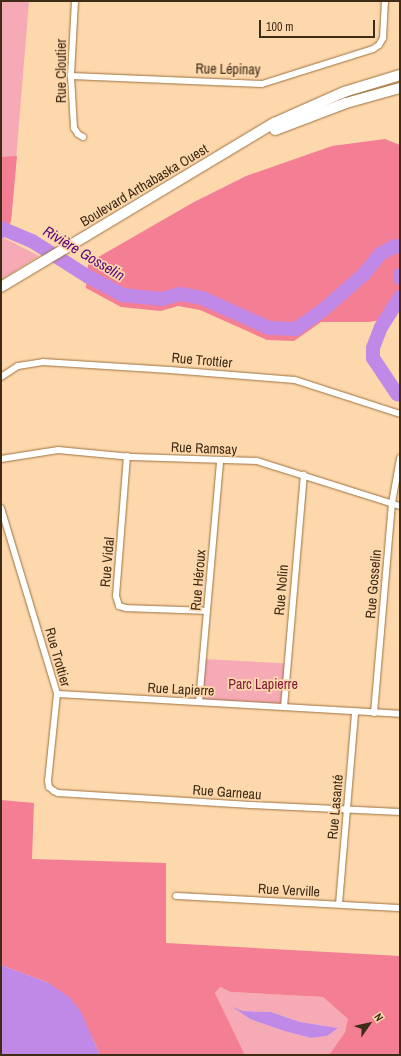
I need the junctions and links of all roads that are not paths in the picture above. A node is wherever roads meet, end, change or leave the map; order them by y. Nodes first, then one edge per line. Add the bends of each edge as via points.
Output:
1 (75, 1) edge
2 (385, 1) edge
3 (400, 74) edge
4 (71, 76) junction
5 (400, 88) edge
6 (83, 137) dead end
7 (229, 151) junction
8 (1, 287) edge
9 (1, 377) edge
10 (400, 414) edge
11 (127, 456) junction
12 (400, 458) edge
13 (1, 459) edge
14 (220, 460) junction
15 (304, 475) junction
16 (392, 503) junction
17 (400, 506) edge
18 (1, 508) edge
19 (207, 611) junction
20 (57, 694) junction
21 (199, 702) junction
22 (284, 707) junction
23 (355, 712) junction
24 (374, 713) junction
25 (400, 714) edge
26 (54, 791) joint
27 (347, 811) junction
28 (400, 812) edge
29 (176, 896) dead end
30 (339, 904) junction
31 (400, 908) edge

1 - 4 street, Rue Cloutier
2 - 4 street, Rue Lépinay via 383,38 379,45 262,84
3 - 7 main road, Boulevard Arthabaska Ouest via 344,92 293,114
4 - 6 street, Rue Cloutier via 74,128
5 - 7 main road, Boulevard Arthabaska Ouest via 298,120
7 - 8 main road, Boulevard Arthabaska Ouest
9 - 10 street, Rue Trottier via 18,366 43,362 295,380
11 - 13 street, Rue Ramsay via 58,450
11 - 14 street, Rue Ramsay
11 - 19 street, Rue Vidal via 116,596 119,606
12 - 16 street, Rue Gosselin
14 - 15 street, Rue Ramsay via 257,461
14 - 19 street, Rue Héroux
15 - 16 street, Rue Ramsay
15 - 22 street, Rue Nolin
16 - 17 street, Rue Ramsay
16 - 24 street, Rue Gosselin
18 - 20 street, Rue Trottier
19 - 21 street, Rue Héroux
20 - 21 street, Rue Lapierre
20 - 26 street, Rue Trottier via 48,781 49,787
21 - 22 street, Rue Lapierre
22 - 23 street, Rue Lapierre
23 - 24 street, Rue Lapierre
23 - 27 street, Rue Lasanté
24 - 25 street, Rue Lapierre
26 - 27 street, Rue Garneau
27 - 28 street, Rue Garneau
27 - 30 street, Rue Lasanté
29 - 30 street, Rue Verville
30 - 31 street, Rue Verville

